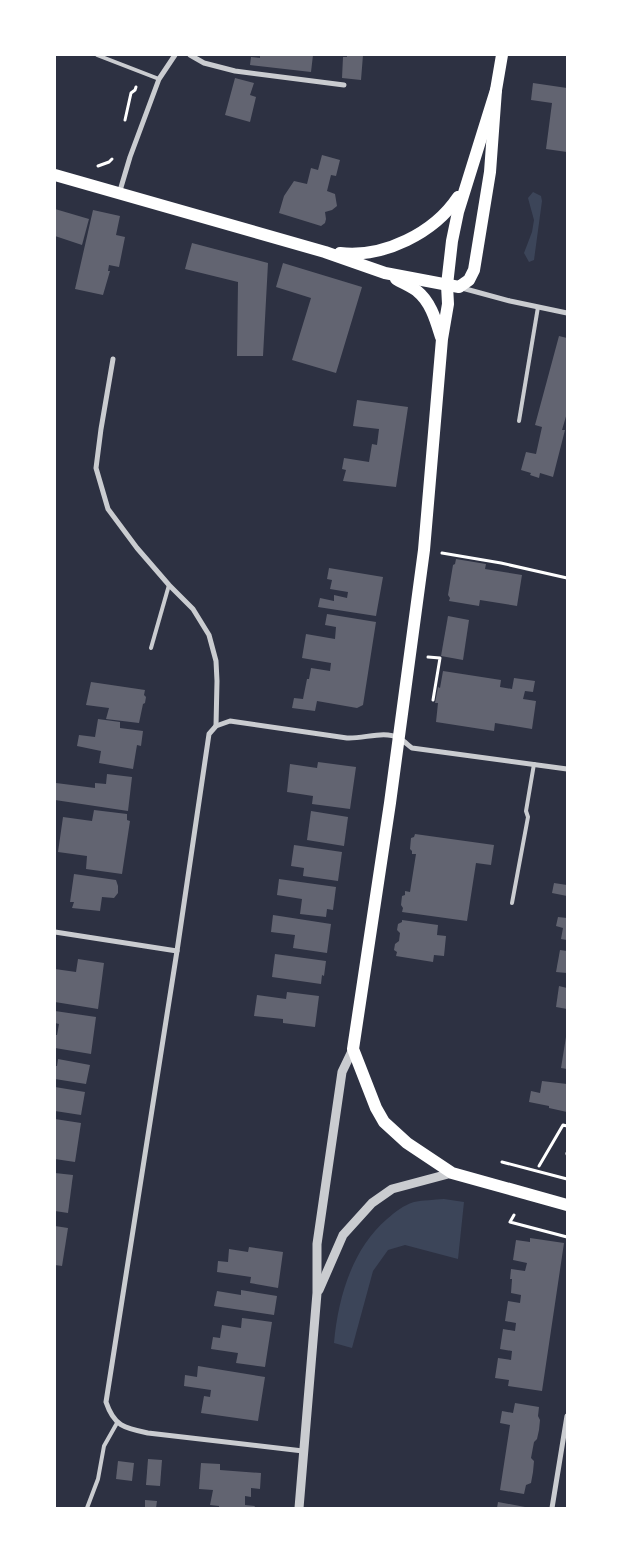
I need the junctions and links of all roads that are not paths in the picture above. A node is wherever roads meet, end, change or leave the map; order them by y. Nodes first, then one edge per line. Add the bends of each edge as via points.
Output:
1 (97, 55) edge
2 (112, 55) edge
3 (175, 55) edge
4 (190, 55) edge
5 (502, 55) edge
6 (110, 60) junction
7 (159, 79) junction
8 (344, 85) dead end
9 (496, 90) junction
10 (55, 175) edge
11 (466, 184) junction
12 (119, 194) junction
13 (325, 252) junction
14 (385, 273) junction
15 (453, 286) junction
16 (538, 307) junction
17 (567, 313) edge
18 (442, 340) junction
19 (113, 359) dead end
20 (519, 421) dead end
21 (169, 585) junction
22 (151, 648) dead end
23 (216, 726) junction
24 (398, 738) junction
25 (534, 764) junction
26 (567, 769) edge
27 (512, 903) dead end
28 (55, 932) edge
29 (178, 951) junction
30 (353, 1049) junction
31 (452, 1173) junction
32 (567, 1205) edge
33 (318, 1294) junction
34 (567, 1416) edge
35 (117, 1423) junction
36 (303, 1451) junction
37 (87, 1508) edge
38 (299, 1508) edge
39 (552, 1508) edge

1 - 6 lane
2 - 6 lane
3 - 7 street
4 - 8 street via 204,63 235,71
5 - 9 main road
6 - 7 lane
7 - 12 street
9 - 11 main road
9 - 15 main road via 490,172 474,270 469,280
10 - 12 main road
11 - 13 main road via 448,210 431,226 388,249 347,254
11 - 15 main road via 452,241
12 - 13 main road
13 - 14 main road
14 - 15 main road
14 - 18 main road via 417,291 428,303
15 - 16 street
15 - 18 main road
16 - 17 street
16 - 20 lane
18 - 24 main road via 424,550
19 - 21 street via 96,468 108,509
21 - 22 lane
21 - 23 street via 193,609 209,635 216,661
23 - 24 street via 230,721 347,738 381,734
23 - 29 street via 209,734
24 - 25 street via 412,748
24 - 30 main road
25 - 26 street
25 - 27 lane
28 - 29 street
29 - 35 street via 106,1402
30 - 31 main road via 384,1122 407,1143
30 - 33 street via 342,1072 316,1244
31 - 32 main road
31 - 33 street via 392,1190 372,1203 343,1234
33 - 36 street
34 - 39 street
35 - 36 street via 148,1433
35 - 37 lane via 104,1446 98,1479
36 - 38 street

